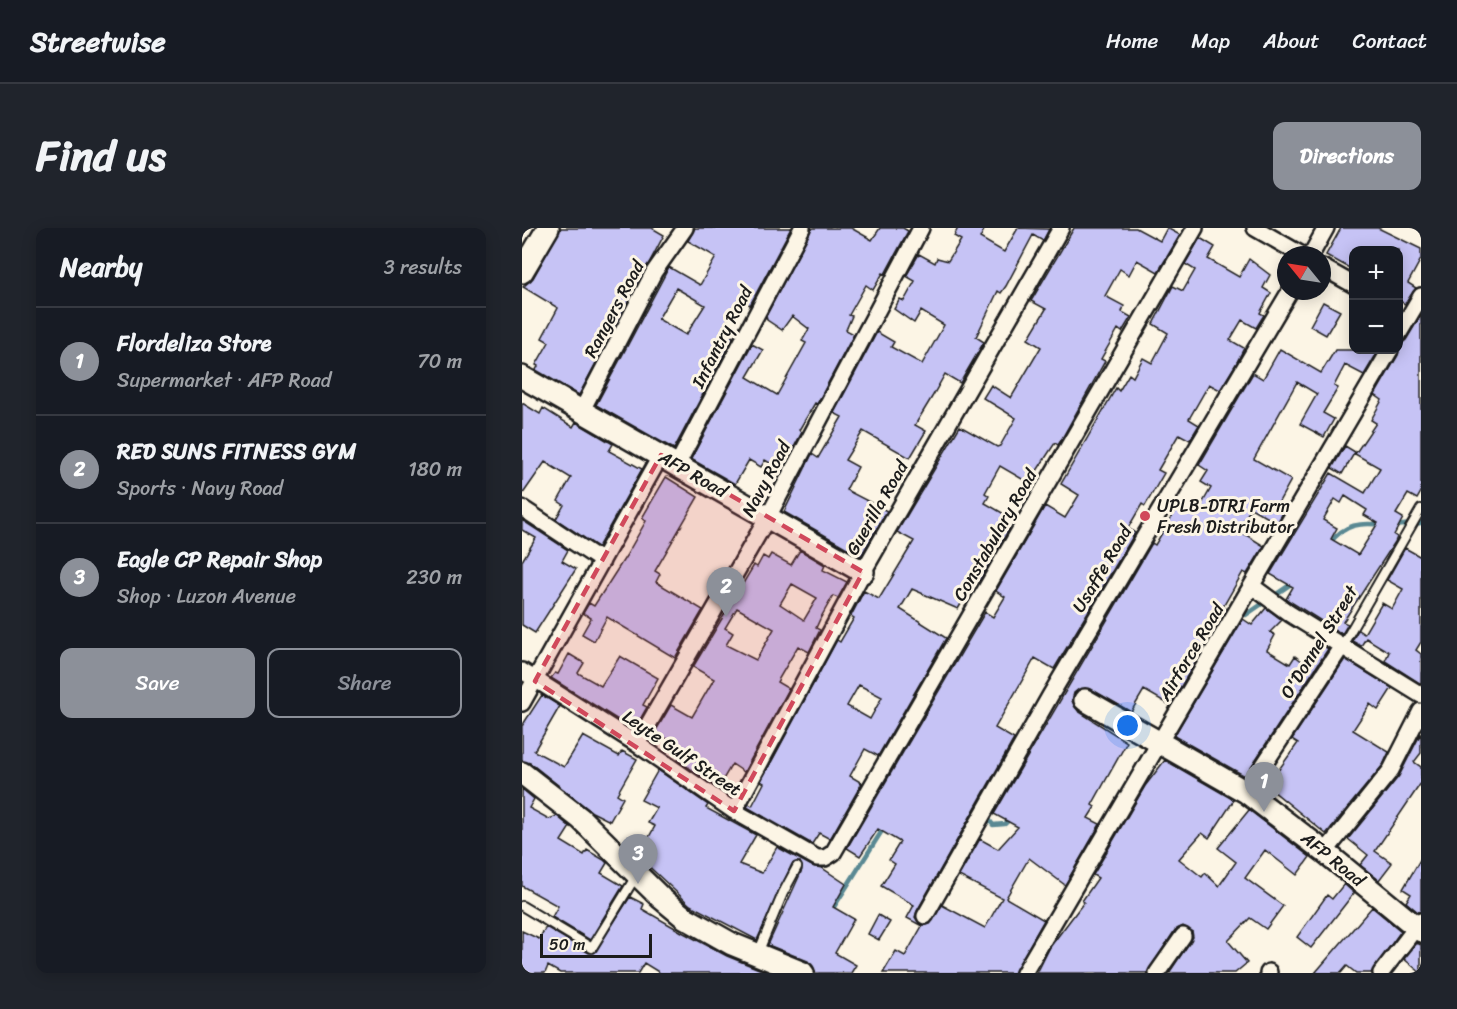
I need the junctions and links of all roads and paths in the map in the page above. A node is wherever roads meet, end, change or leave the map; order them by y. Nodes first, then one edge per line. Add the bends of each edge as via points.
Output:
1 (548, 228) edge
2 (684, 228) edge
3 (802, 228) edge
4 (921, 228) edge
5 (1061, 228) edge
6 (1195, 228) edge
7 (1255, 228) edge
8 (1326, 228) edge
9 (1286, 246) edge
10 (1316, 246) edge
11 (522, 272) edge
12 (1331, 272) edge
13 (1349, 283) edge
14 (1421, 296) edge
15 (1285, 300) edge
16 (1404, 314) edge
17 (1388, 354) edge
18 (522, 377) edge
19 (582, 410) junction
20 (669, 460) junction
21 (522, 508) edge
22 (1420, 511) edge
23 (768, 517) junction
24 (602, 561) junction
25 (863, 572) junction
26 (1258, 591) junction
27 (1342, 646) junction
28 (522, 671) edge
29 (535, 681) junction
30 (1421, 695) edge
31 (1085, 700) dead end
32 (522, 703) edge
33 (1421, 711) edge
34 (1160, 741) junction
35 (637, 744) junction
36 (522, 773) edge
37 (1246, 792) junction
38 (734, 811) junction
39 (1325, 852) junction
40 (825, 858) joint
41 (798, 867) dead end
42 (637, 875) junction
43 (522, 906) edge
44 (925, 916) dead end
45 (1420, 927) edge
46 (1183, 936) dead end
47 (757, 955) junction
48 (803, 973) edge
49 (1024, 973) edge
50 (1157, 973) edge
51 (1381, 973) edge

1 - 11 street
2 - 19 street, Rangers Road via 654,272
3 - 20 street, Infantry Road
4 - 23 street, Navy Road
5 - 25 street, Guerilla Road
6 - 40 street, Constabulary Road via 833,853
7 - 9 street
8 - 10 street
12 - 13 street
14 - 16 street
15 - 44 street, Usaffe Road
17 - 26 street, Airforce Road
18 - 19 street, AFP Road
19 - 20 street, AFP Road
20 - 23 street, AFP Road
20 - 24 street, Infantry Road
21 - 24 street
22 - 27 lane, O'Donnel Street
23 - 25 street, AFP Road
23 - 35 street, Navy Road
24 - 29 street, Infantry Road
25 - 38 street, Guerilla Road
26 - 27 street
26 - 34 street, Airforce Road
27 - 30 street
27 - 37 street, O'Donnel Street
28 - 29 street, Leyte Gulf Street
29 - 32 street, Infantry Road
29 - 35 street, Leyte Gulf Street
31 - 34 street, AFP Road
33 - 39 street via 1391,770
34 - 37 street, AFP Road
34 - 49 street, Airforce Road
35 - 38 street, Leyte Gulf Street
36 - 42 street via 581,819
37 - 39 street, AFP Road
38 - 40 street, Leyte Gulf Street via 806,853
39 - 45 street, AFP Road
41 - 47 lane via 783,892
42 - 43 lane via 592,948
42 - 47 street via 684,917
45 - 51 street
46 - 50 street
47 - 48 street

